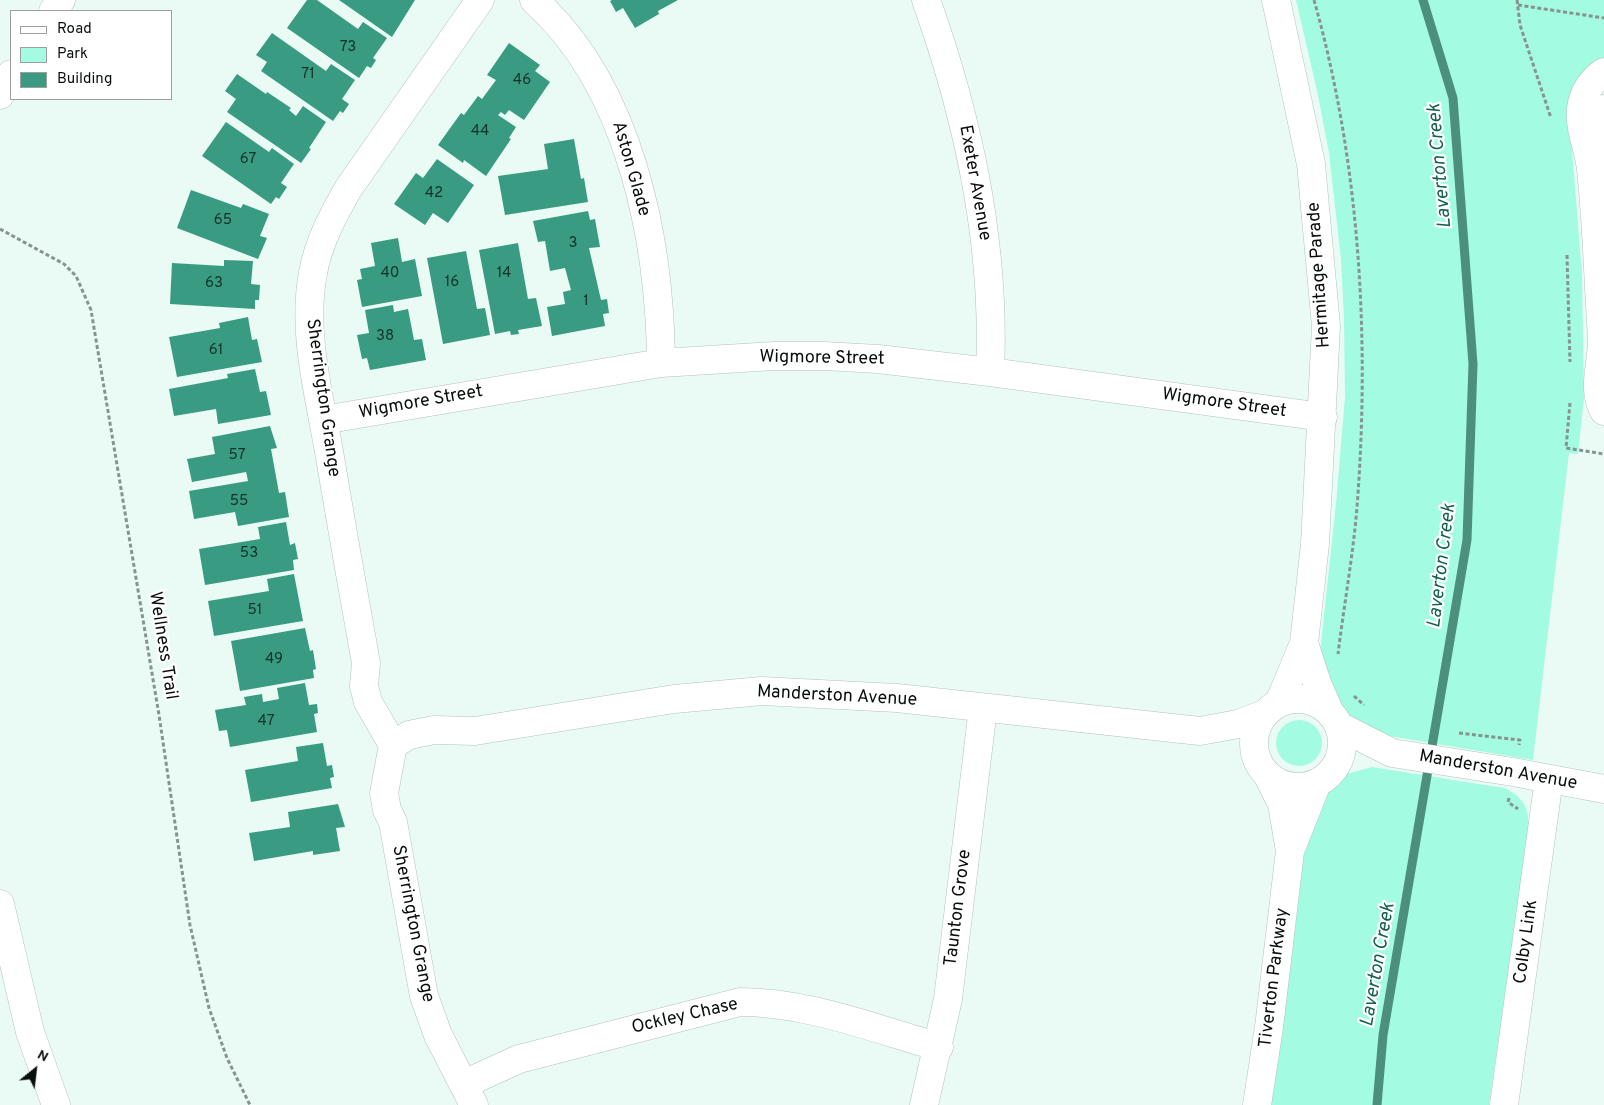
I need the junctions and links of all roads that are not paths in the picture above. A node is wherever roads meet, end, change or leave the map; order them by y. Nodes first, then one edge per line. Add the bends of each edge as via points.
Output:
1 (480, 0) edge
2 (534, 0) edge
3 (926, 0) edge
4 (1276, 0) edge
5 (1604, 72) edge
6 (10, 73) edge
7 (10, 74) edge
8 (0, 88) edge
9 (0, 95) edge
10 (1604, 108) edge
11 (1591, 168) junction
12 (1603, 353) edge
13 (661, 363) junction
14 (990, 372) junction
15 (1604, 411) edge
16 (1323, 417) junction
17 (323, 420) junction
18 (1304, 643) junction
19 (983, 708) junction
20 (1272, 708) junction
21 (1334, 718) junction
22 (1200, 731) junction
23 (404, 743) junction
24 (1392, 754) junction
25 (1262, 767) junction
26 (1326, 776) junction
27 (1549, 779) junction
28 (1604, 789) edge
29 (1290, 851) junction
30 (0, 904) edge
31 (939, 1047) junction
32 (469, 1095) edge
33 (56, 1105) edge
34 (924, 1105) edge
35 (1256, 1105) edge
36 (1504, 1105) edge

1 - 17 main road, Sherrington Grange via 348,189 317,253 312,274 309,321
2 - 13 main road, Aston Glade via 580,51 612,108 625,144 637,184 655,275
3 - 14 main road, Exeter Avenue via 951,75 978,188 991,315
4 - 16 main road, Hermitage Parade via 1311,164 1326,326
5 - 11 main road via 1588,87 1581,107 1580,120
6 - 8 main road
7 - 9 main road
10 - 11 main road
11 - 12 main road
12 - 15 main road via 1597,386
13 - 14 main road, Wigmore Street via 824,356
13 - 17 main road, Wigmore Street
14 - 16 main road, Wigmore Street
16 - 18 main road, Hermitage Parade via 1315,544
17 - 23 main road, Sherrington Grange via 366,663 364,686 368,702
18 - 20 main road, Hermitage Parade
18 - 21 main road, Hermitage Parade via 1317,683
19 - 22 main road, Manderston Avenue
19 - 23 main road, Manderston Avenue via 897,698 762,691 674,699 475,730 436,748
19 - 31 main road, Taunton Grove via 948,999
20 - 21 main road via 1292,699 1305,699 1318,703
20 - 22 main road, Manderston Avenue via 1238,724
20 - 25 main road via 1255,735 1254,748
21 - 24 main road, Manderston Avenue
21 - 26 main road via 1342,741 1341,756
22 - 25 main road, Manderston Avenue
23 - 32 main road, Sherrington Grange via 384,793 387,810 393,822 424,996 438,1034
24 - 26 main road, Manderston Avenue
24 - 27 main road, Manderston Avenue
25 - 26 main road via 1278,782 1290,786 1304,787
25 - 29 main road, Tiverton Parkway via 1282,804
26 - 29 main road, Tiverton Parkway
27 - 28 main road, Manderston Avenue
27 - 36 main road, Colby Link
29 - 35 main road, Tiverton Parkway via 1270,1027
30 - 33 main road via 30,1032
31 - 32 main road, Ockley Chase via 799,1008 740,1002 519,1060
31 - 34 main road, Taunton Grove

